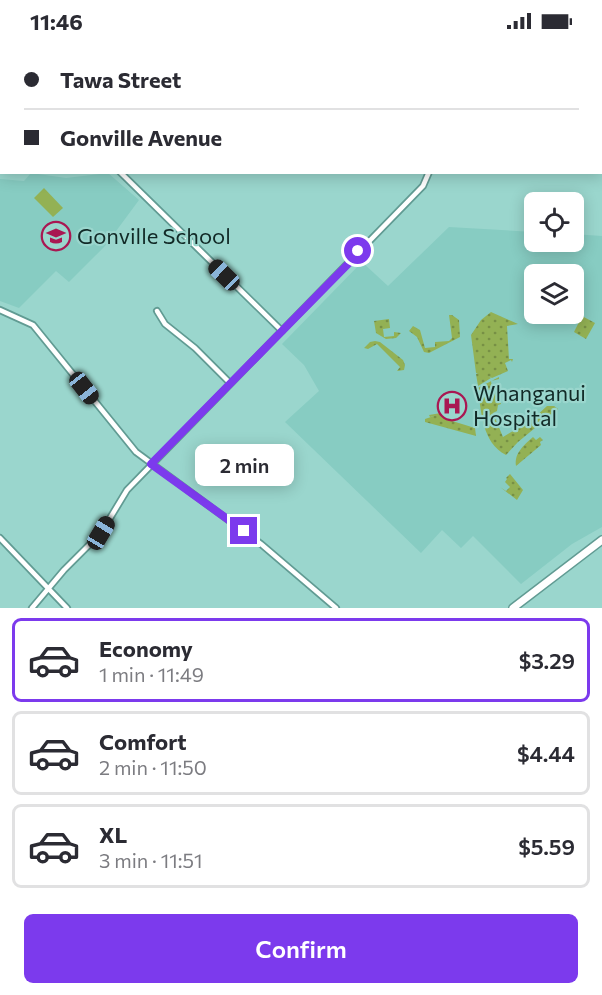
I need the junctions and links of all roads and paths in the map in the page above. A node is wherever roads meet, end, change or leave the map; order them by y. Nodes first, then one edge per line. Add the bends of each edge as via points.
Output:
1 (122, 174) edge
2 (428, 174) edge
3 (0, 310) edge
4 (157, 311) dead end
5 (282, 331) junction
6 (230, 383) junction
7 (151, 464) junction
8 (0, 538) edge
9 (602, 540) edge
10 (49, 590) junction
11 (32, 608) edge
12 (67, 608) edge
13 (336, 608) edge
14 (513, 608) edge

1 - 5 street
2 - 5 street via 423,186
3 - 7 street via 33,325 132,448
4 - 6 street via 165,324
5 - 6 street
6 - 7 street
7 - 10 street via 127,490 101,533
7 - 13 street via 261,544
8 - 10 street
9 - 14 main road
10 - 11 street
10 - 12 street

